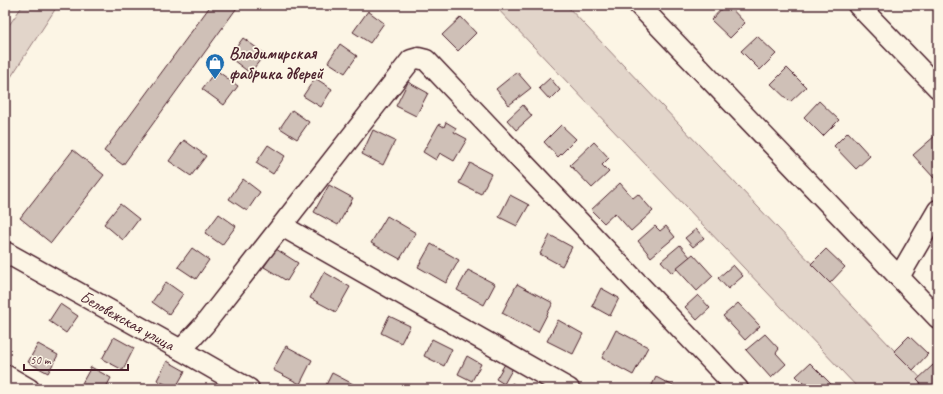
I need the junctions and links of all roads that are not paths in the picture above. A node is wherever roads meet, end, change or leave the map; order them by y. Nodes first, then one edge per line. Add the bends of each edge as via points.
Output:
1 (639, 5) edge
2 (862, 6) edge
3 (938, 88) edge
4 (938, 210) edge
5 (282, 226) junction
6 (5, 252) edge
7 (899, 277) junction
8 (938, 318) edge
9 (181, 350) junction
10 (5, 375) edge
11 (29, 389) edge
12 (249, 389) edge
13 (569, 389) edge
14 (738, 389) edge

1 - 7 street
2 - 3 street
4 - 7 street
5 - 9 street via 204,325
5 - 13 street
5 - 14 street via 411,60 426,60
6 - 9 street, Беловежская улица
7 - 8 street
9 - 12 street, Беловежская улица
10 - 11 street

